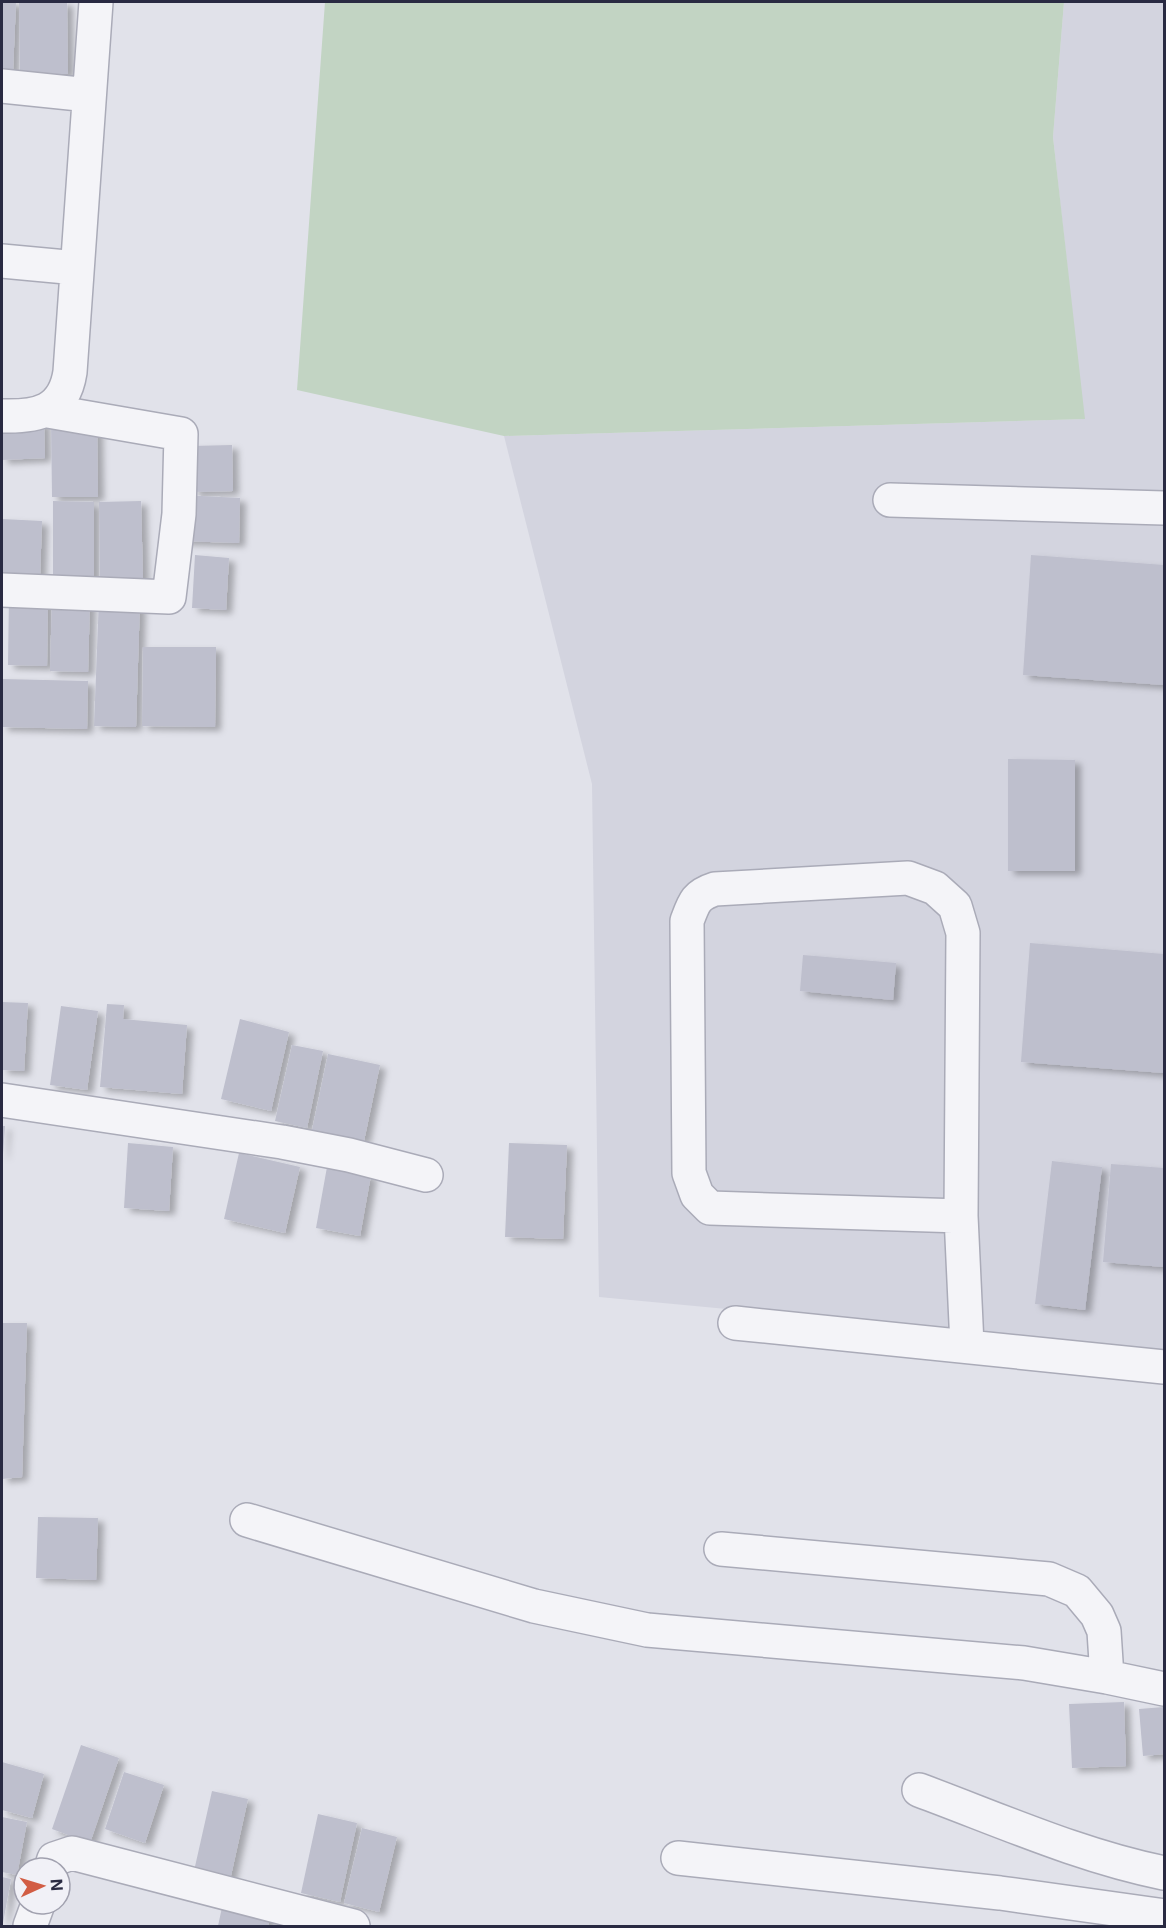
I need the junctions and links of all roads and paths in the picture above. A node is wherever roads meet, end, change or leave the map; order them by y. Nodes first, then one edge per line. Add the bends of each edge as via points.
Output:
1 (96, 2) edge
2 (2, 86) edge
3 (89, 95) junction
4 (2, 261) edge
5 (77, 268) junction
6 (48, 411) junction
7 (2, 416) edge
8 (890, 500) dead end
9 (1164, 508) edge
10 (2, 590) edge
11 (2, 1100) edge
12 (426, 1175) dead end
13 (961, 1216) junction
14 (735, 1323) dead end
15 (967, 1345) junction
16 (1164, 1367) edge
17 (247, 1520) dead end
18 (721, 1549) dead end
19 (1107, 1677) junction
20 (1164, 1689) edge
21 (919, 1790) dead end
22 (63, 1856) edge
23 (678, 1858) dead end
24 (1164, 1873) edge
25 (1164, 1916) edge
26 (353, 1926) edge

1 - 3 street
2 - 3 street
3 - 5 street
4 - 5 street
5 - 6 street via 68,388
6 - 7 street via 27,417
6 - 10 street via 181,434 179,514 169,597
8 - 9 street
11 - 12 street via 282,1142
13 - 13 street via 710,1208 697,1195 689,1173 687,921 701,893 908,878 934,888 955,906 963,933
13 - 15 street
14 - 15 street
15 - 16 street
17 - 19 street via 534,1606 647,1630 1024,1663
18 - 19 street via 1049,1579 1077,1591 1097,1615 1104,1630
19 - 20 street
21 - 24 street via 1080,1851
22 - 26 street via 72,1853
23 - 25 street via 1000,1893

